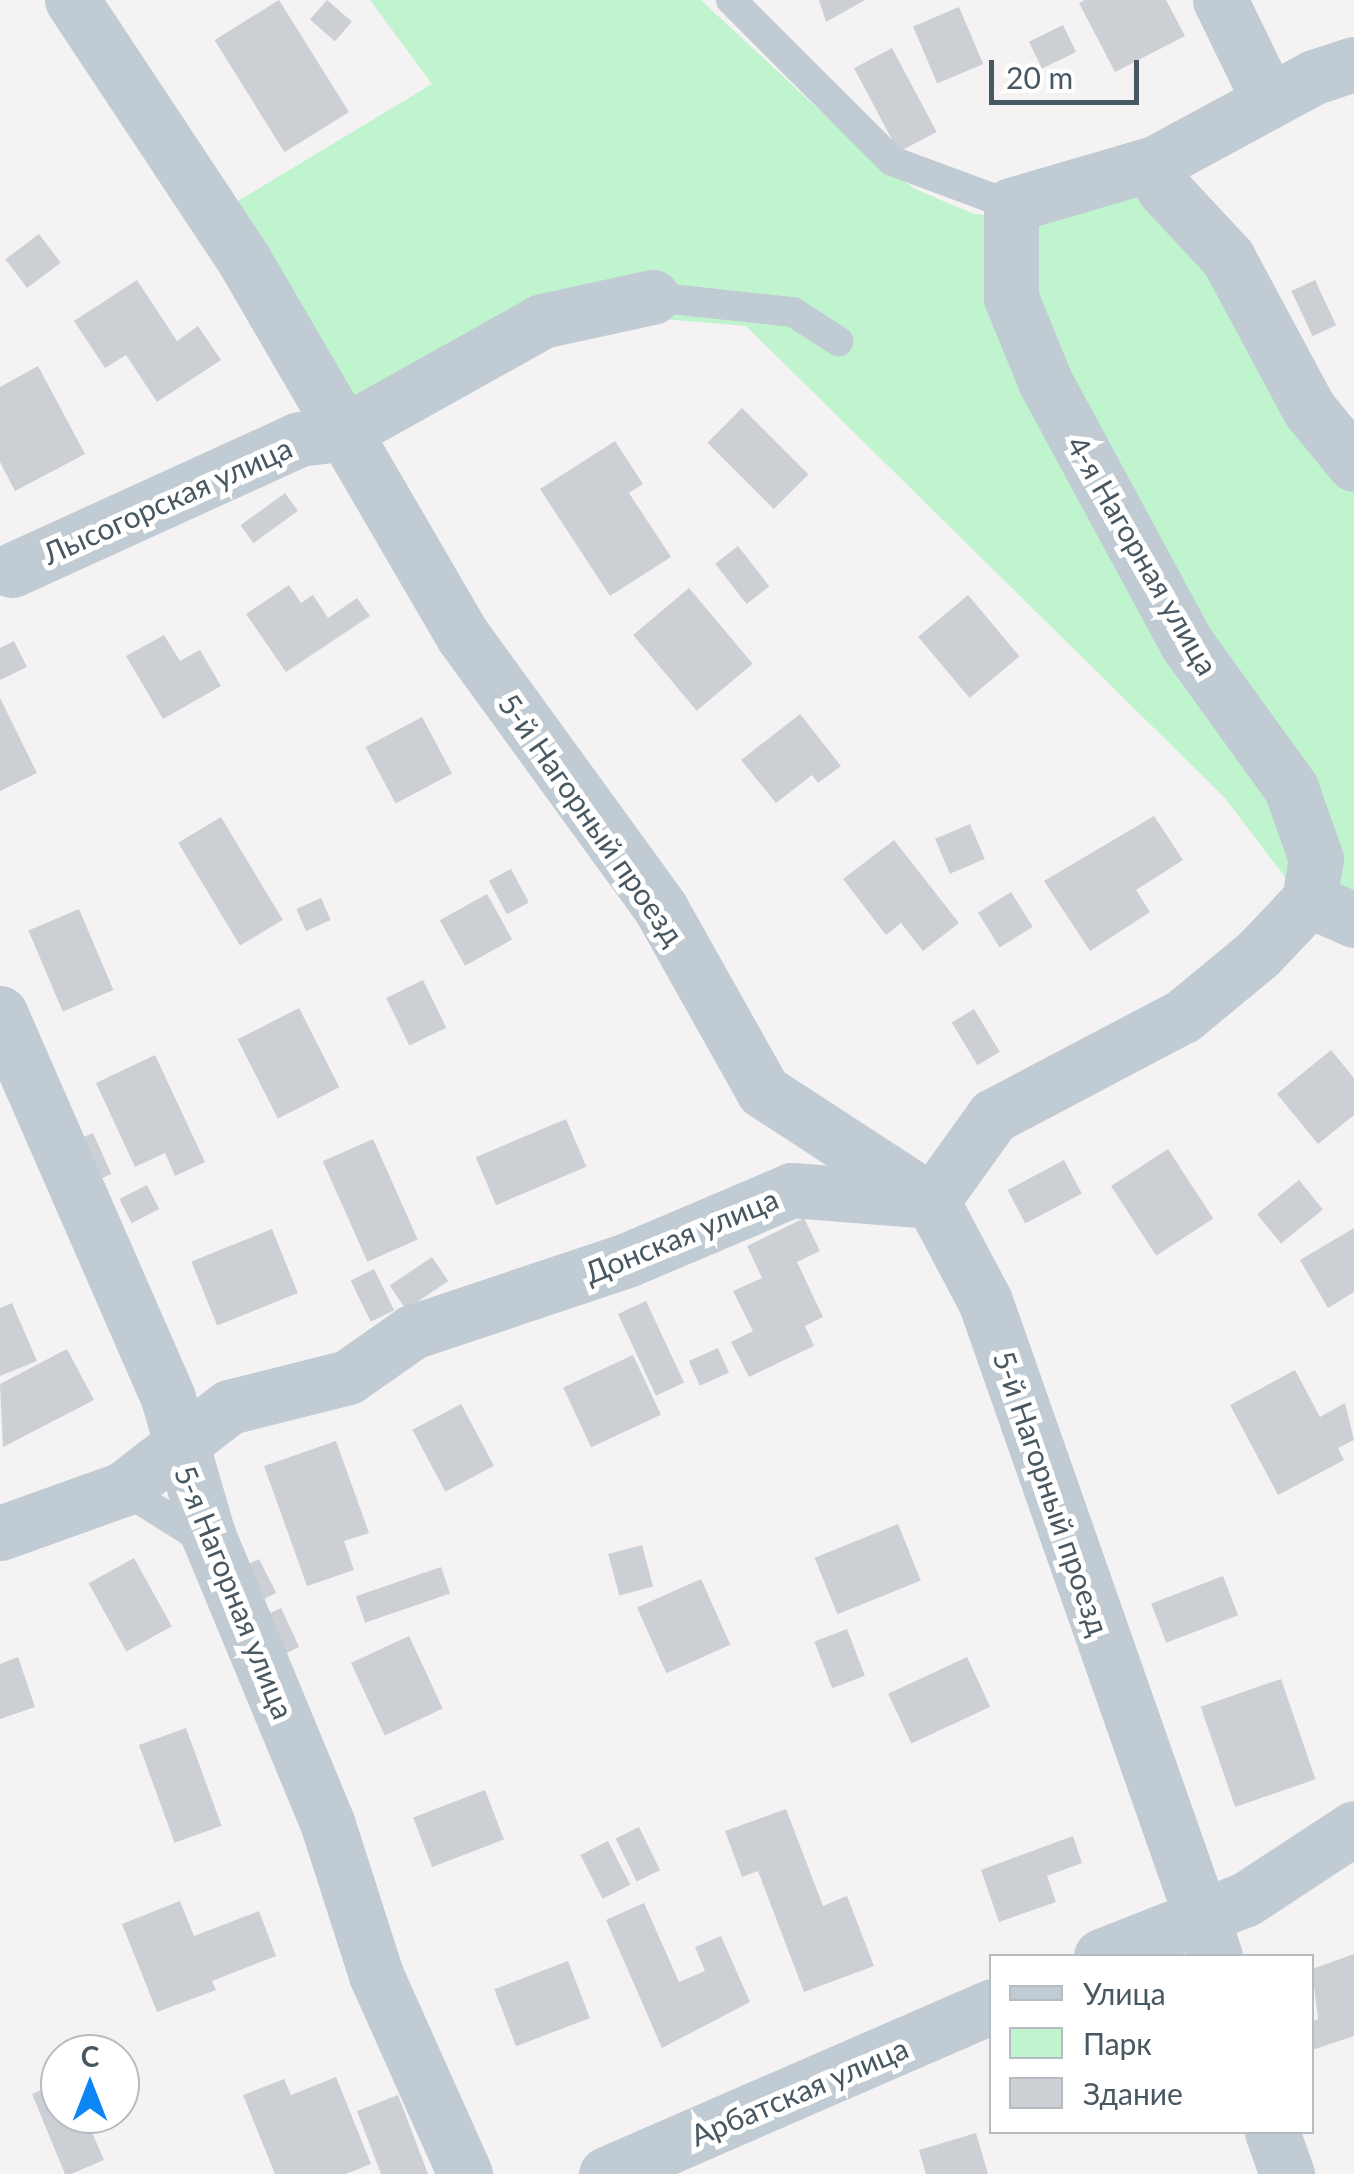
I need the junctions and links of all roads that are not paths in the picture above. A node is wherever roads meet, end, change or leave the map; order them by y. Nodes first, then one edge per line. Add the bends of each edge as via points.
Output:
1 (72, 0) edge
2 (731, 0) edge
3 (1220, 0) edge
4 (1354, 64) edge
5 (1269, 101) junction
6 (1155, 164) junction
7 (1011, 205) junction
8 (652, 297) joint
9 (838, 342) dead end
10 (340, 434) junction
11 (1354, 464) edge
12 (12, 570) dead end
13 (1332, 910) edge
14 (0, 1013) edge
15 (932, 1201) junction
16 (176, 1444) junction
17 (122, 1488) junction
18 (0, 1533) edge
19 (208, 1536) junction
20 (1354, 1828) edge
21 (1208, 1935) edge
22 (1111, 1954) edge
23 (989, 2007) edge
24 (1273, 2134) edge
25 (464, 2174) edge
26 (606, 2174) edge
27 (1287, 2174) edge

1 - 10 street, 5-й Нагорный проезд via 244,260
2 - 7 lane via 892,161
3 - 5 street
4 - 5 street
5 - 6 street
6 - 7 street
6 - 11 street via 1163,188 1228,258 1309,409
7 - 13 street, 4-я Нагорная улица via 1011,298 1045,381 1187,644 1291,788
8 - 9 lane via 794,312
8 - 10 street, Лысогорская улица via 542,321
10 - 12 street, Лысогорская улица via 299,439
10 - 15 street, 5-й Нагорный проезд via 463,636 661,909 763,1091
13 - 15 street via 1258,954 1183,1016 993,1116
14 - 16 street, 5-я Нагорная улица via 168,1398
15 - 16 street, Донская улица via 792,1190 626,1260 412,1332 348,1377 229,1407
15 - 21 street, 5-й Нагорный проезд via 985,1300
16 - 17 street, Донская улица
16 - 19 street, 5-я Нагорная улица
17 - 18 street, Донская улица
17 - 19 lane
19 - 25 street, 5-я Нагорная улица via 327,1822 376,1975
20 - 21 street via 1246,1899
21 - 22 street
23 - 26 street, Арбатская улица
24 - 27 street

